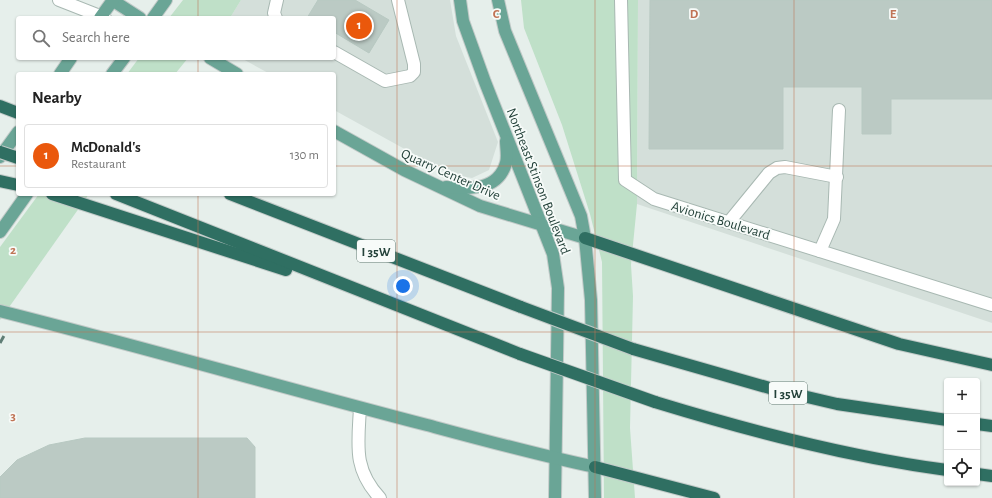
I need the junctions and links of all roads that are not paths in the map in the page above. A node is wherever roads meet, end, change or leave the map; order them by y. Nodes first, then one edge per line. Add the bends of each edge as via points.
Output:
1 (59, 0) edge
2 (112, 0) edge
3 (166, 0) edge
4 (277, 0) edge
5 (398, 0) edge
6 (460, 0) edge
7 (498, 0) edge
8 (621, 0) edge
9 (99, 16) edge
10 (103, 16) edge
11 (137, 16) edge
12 (154, 16) edge
13 (275, 16) edge
14 (336, 53) edge
15 (70, 60) edge
16 (122, 60) edge
17 (213, 60) edge
18 (61, 72) edge
19 (114, 72) edge
20 (234, 72) edge
21 (0, 106) edge
22 (839, 110) dead end
23 (16, 112) edge
24 (336, 132) edge
25 (506, 134) junction
26 (16, 135) edge
27 (0, 152) edge
28 (0, 157) edge
29 (16, 157) edge
30 (837, 177) junction
31 (0, 181) edge
32 (16, 185) edge
33 (439, 186) junction
34 (26, 196) edge
35 (58, 196) edge
36 (121, 196) edge
37 (235, 196) edge
38 (729, 222) junction
39 (543, 224) junction
40 (0, 232) edge
41 (585, 238) junction
42 (820, 251) junction
43 (388, 303) junction
44 (992, 305) edge
45 (0, 311) edge
46 (992, 365) edge
47 (360, 408) junction
48 (944, 420) edge
49 (980, 424) edge
50 (992, 426) edge
51 (554, 458) junction
52 (595, 467) junction
53 (944, 469) edge
54 (980, 474) edge
55 (992, 476) edge
56 (380, 498) edge
57 (555, 498) edge
58 (595, 498) edge
59 (714, 498) edge

1 - 9 street
2 - 10 main road
2 - 11 main road
3 - 12 main road
4 - 13 street
5 - 14 street via 414,64 414,72 410,76 385,81
6 - 25 main road, Northeast Stinson Boulevard via 463,21
7 - 41 main road, Northeast Stinson Boulevard via 505,31 580,216
8 - 38 street, Avionics Boulevard via 625,180 654,199
15 - 18 main road
16 - 19 main road
17 - 20 main road
21 - 23 highway
22 - 30 street
24 - 33 main road, Quarry Center Drive via 376,156
25 - 33 main road via 506,162 490,184 472,189
25 - 39 main road, Northeast Stinson Boulevard
26 - 28 main road
27 - 29 highway, bridge
30 - 38 street via 785,167 777,168 769,173
30 - 42 street via 834,219
31 - 32 highway
33 - 39 main road, Quarry Center Drive via 480,206
34 - 40 main road
35 - 43 highway
36 - 43 highway
37 - 48 highway, I 35W, bridge via 633,349 837,404
38 - 42 street, Avionics Boulevard
39 - 41 main road, Quarry Center Drive
39 - 51 main road, Northeast Stinson Boulevard via 553,254 558,288
41 - 46 highway via 899,344
41 - 52 main road, Northeast Stinson Boulevard via 591,300
42 - 44 street, Avionics Boulevard
43 - 53 highway, bridge via 520,354 654,402 717,421 821,447
45 - 47 main road via 94,334
47 - 51 main road
47 - 56 street via 360,464 370,487
49 - 50 highway
51 - 52 main road
51 - 57 main road, Northeast Stinson Boulevard
52 - 58 main road, Northeast Stinson Boulevard
52 - 59 highway
54 - 55 highway

